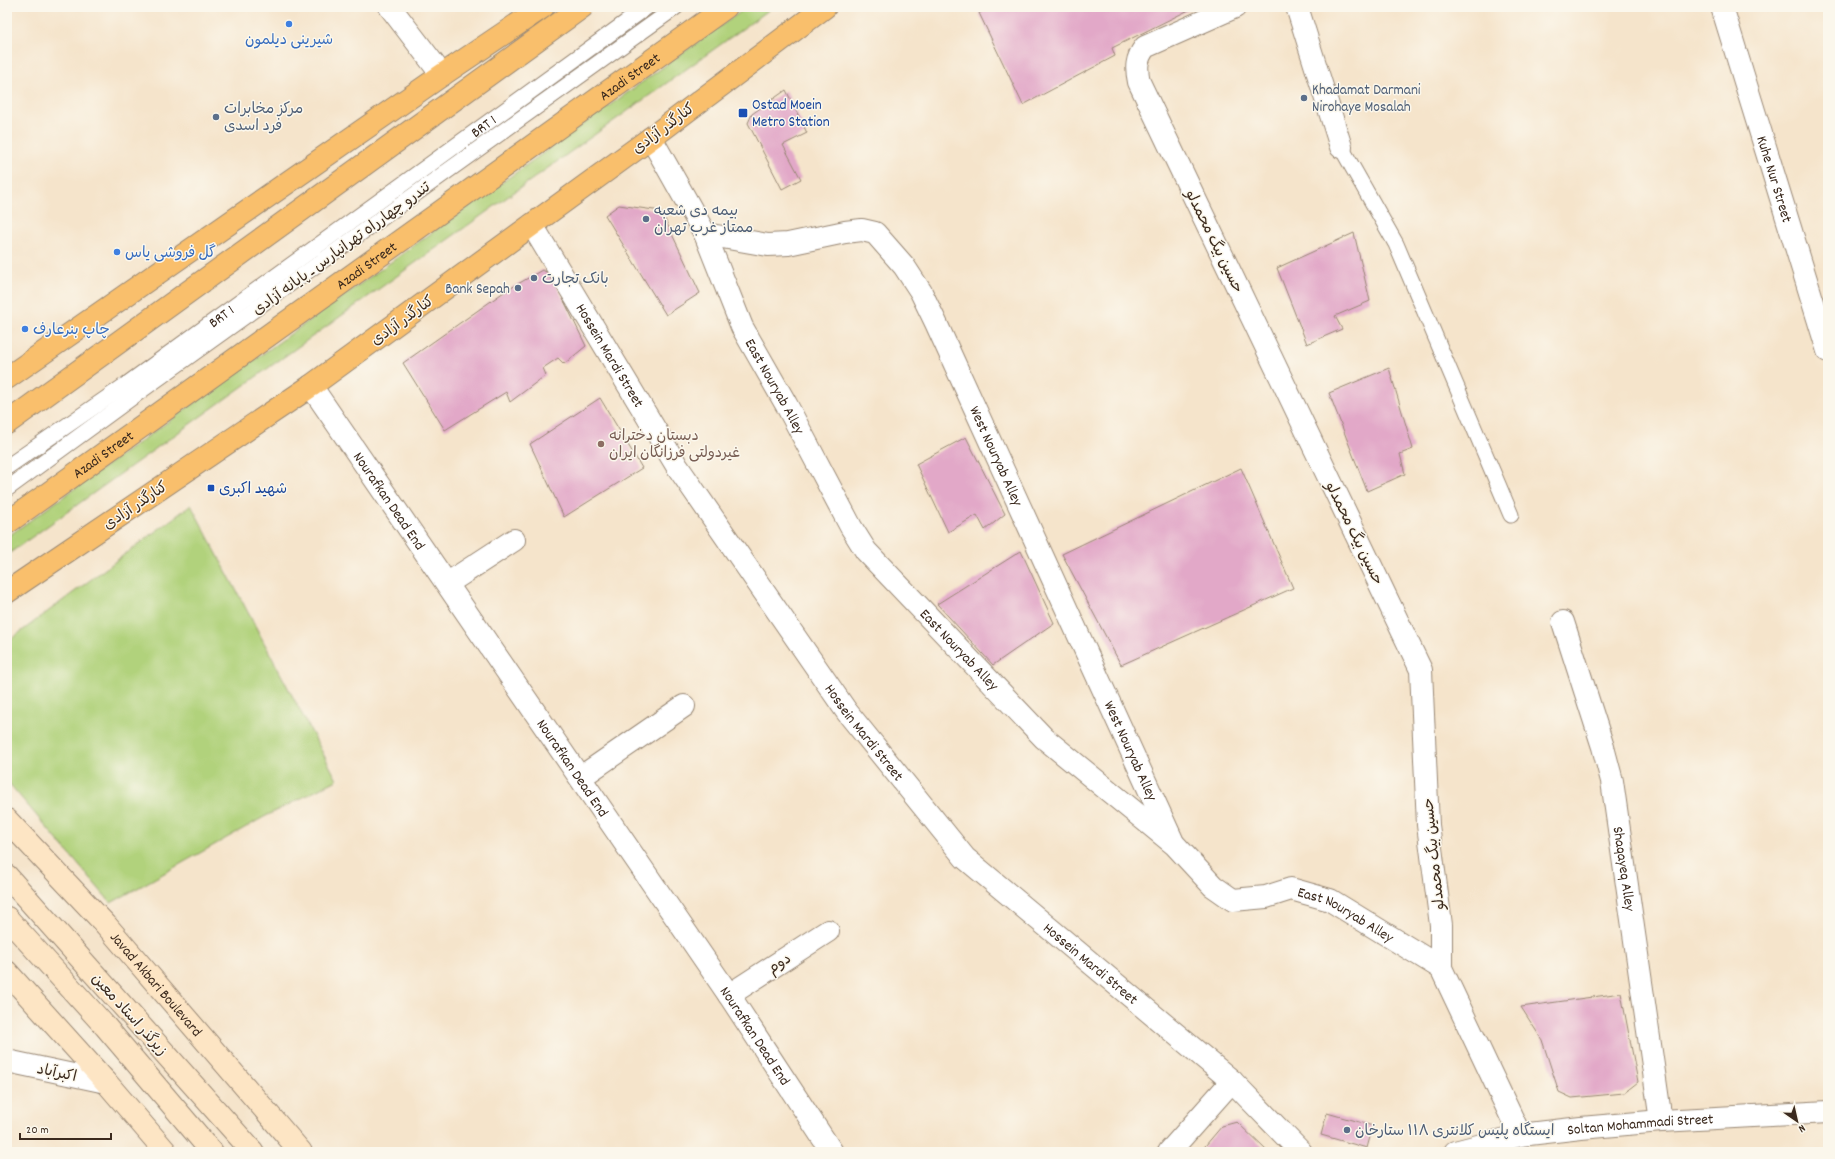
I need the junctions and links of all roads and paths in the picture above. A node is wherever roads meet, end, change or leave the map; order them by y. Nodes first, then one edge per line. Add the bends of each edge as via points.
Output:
1 (390, 7) edge
2 (543, 7) edge
3 (582, 7) edge
4 (647, 7) edge
5 (676, 7) edge
6 (726, 7) edge
7 (826, 7) edge
8 (1235, 7) edge
9 (1296, 7) edge
10 (1722, 7) edge
11 (442, 75) junction
12 (651, 138) junction
13 (1342, 147) joint
14 (532, 225) junction
15 (705, 234) junction
16 (1828, 351) edge
17 (7, 378) edge
18 (312, 386) junction
19 (7, 423) edge
20 (7, 467) edge
21 (7, 489) edge
22 (1511, 514) dead end
23 (7, 523) edge
24 (514, 540) dead end
25 (448, 583) junction
26 (7, 592) edge
27 (1563, 622) dead end
28 (684, 706) dead end
29 (581, 776) junction
30 (7, 820) edge
31 (1175, 845) junction
32 (7, 876) edge
33 (7, 918) edge
34 (828, 931) dead end
35 (1441, 968) junction
36 (7, 972) edge
37 (730, 995) junction
38 (7, 1061) edge
39 (1232, 1081) junction
40 (106, 1082) junction
41 (1828, 1112) edge
42 (1661, 1120) junction
43 (1520, 1135) junction
44 (166, 1152) edge
45 (212, 1152) edge
46 (253, 1152) edge
47 (301, 1152) edge
48 (832, 1152) edge
49 (1169, 1152) edge
50 (1301, 1152) edge
51 (1455, 1152) edge

1 - 11 street
2 - 11 main road
3 - 19 main road
4 - 20 lane, BRT 1 via 126,384
5 - 21 lane, تندرو چهارراه تهرانپارس ـ پایانه آزادی
6 - 23 main road, Azadi Street
7 - 12 main road, کنارگذر آزادی
8 - 35 street, حسین بیگ محمدلو via 1145,47 1138,56 1136,68 1143,89 1421,670 1428,826 1441,925
9 - 13 street
10 - 16 street, Kuhe Nur Street
11 - 17 main road
12 - 14 main road, کنارگذر آزادی
12 - 15 street, East Nouryab Alley
13 - 22 lane via 1396,244
14 - 18 main road, کنارگذر آزادی
14 - 39 street, Hossein Mardi Street via 677,466 847,712 965,858
15 - 31 street, East Nouryab Alley via 742,327 866,551 1044,738
15 - 31 street, West Nouryab Alley via 768,245 862,230 875,233 904,266 921,292 936,323
18 - 25 street, Nourafkan Dead End
18 - 26 main road, کنارگذر آزادی
24 - 25 street
25 - 29 street, Nourafkan Dead End
27 - 42 street, Shaqayeq Alley via 1612,781
28 - 29 street
29 - 37 street, Nourafkan Dead End
30 - 47 main road, Javad Akbari Boulevard via 106,925
31 - 35 street, East Nouryab Alley via 1213,886 1233,900 1266,897 1291,889 1330,900
32 - 46 main road, زیرگذر استاد معین
33 - 45 main road, زیرگذر استاد معین via 105,1026
34 - 37 street, دوم
35 - 43 street, حسین بیگ محمدلو
36 - 40 main road
37 - 48 street, Nourafkan Dead End
38 - 40 street, اکبرآباد
39 - 49 street
39 - 50 street, Hossein Mardi Street
40 - 44 main road
41 - 42 street, Soltan Mohammadi Street
42 - 43 street, Soltan Mohammadi Street
43 - 51 street, Soltan Mohammadi Street

